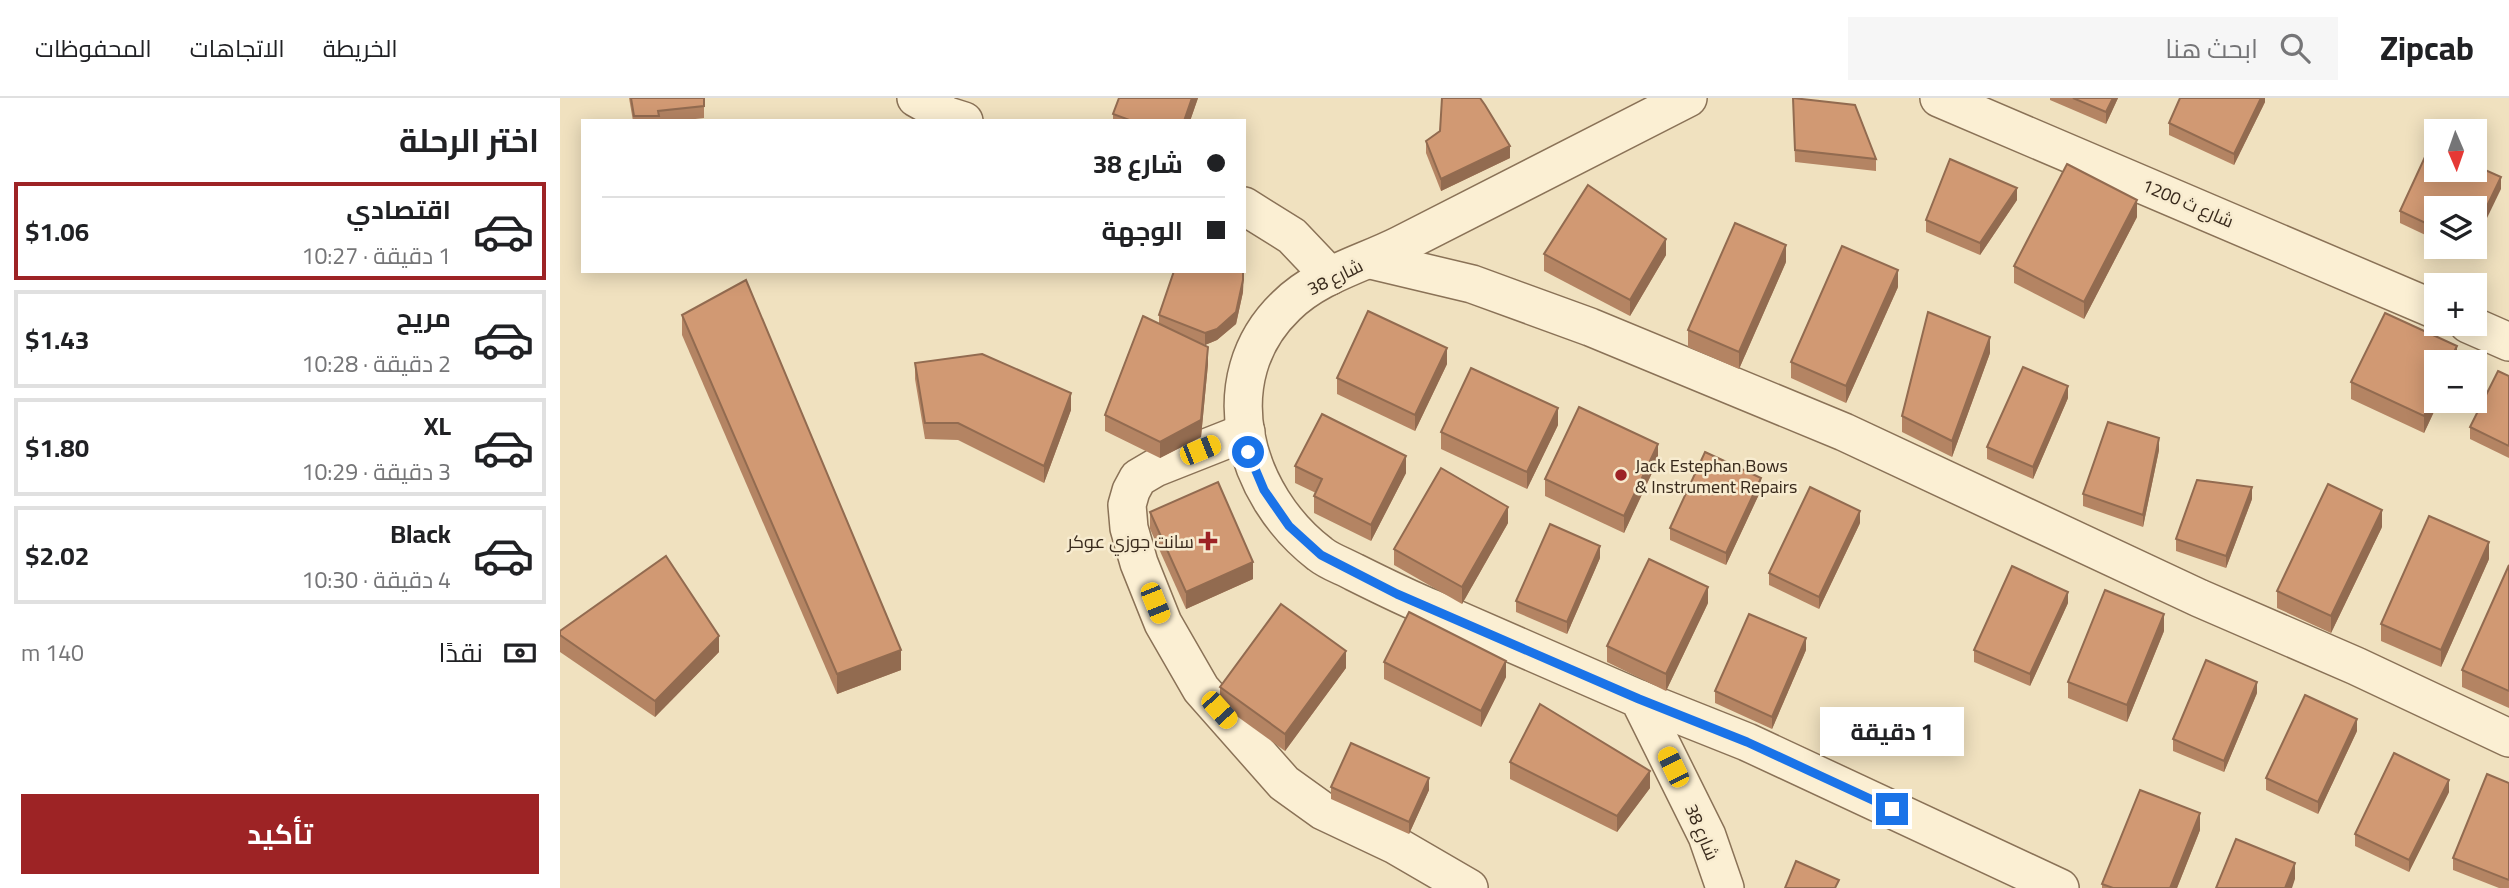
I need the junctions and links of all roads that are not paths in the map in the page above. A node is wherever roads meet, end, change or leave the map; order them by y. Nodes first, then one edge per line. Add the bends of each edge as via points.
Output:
1 (916, 98) edge
2 (1688, 98) edge
3 (1939, 98) edge
4 (958, 119) edge
5 (1246, 207) edge
6 (1371, 260) junction
7 (1330, 275) junction
8 (2424, 305) edge
9 (2487, 332) edge
10 (2509, 342) edge
11 (1246, 432) junction
12 (1639, 699) junction
13 (2509, 738) edge
14 (1469, 888) edge
15 (1725, 888) edge
16 (2060, 888) edge

1 - 4 street
2 - 6 street, شارع 38
3 - 8 street, شارع ث 1200
5 - 7 street via 1292,236
6 - 7 street, شارع 38
6 - 13 street via 1485,289 1590,327 1844,432
7 - 11 street, شارع 38 via 1285,307 1257,343 1248,370
9 - 10 street
11 - 12 street, شارع 38 via 1248,452 1264,490 1289,526 1321,555 1397,594
11 - 14 street via 1155,468 1138,478 1130,491 1129,528 1163,623 1201,689 1284,783 1323,811 1395,845
12 - 15 street, شارع 38 via 1707,836
12 - 16 street via 1747,742

